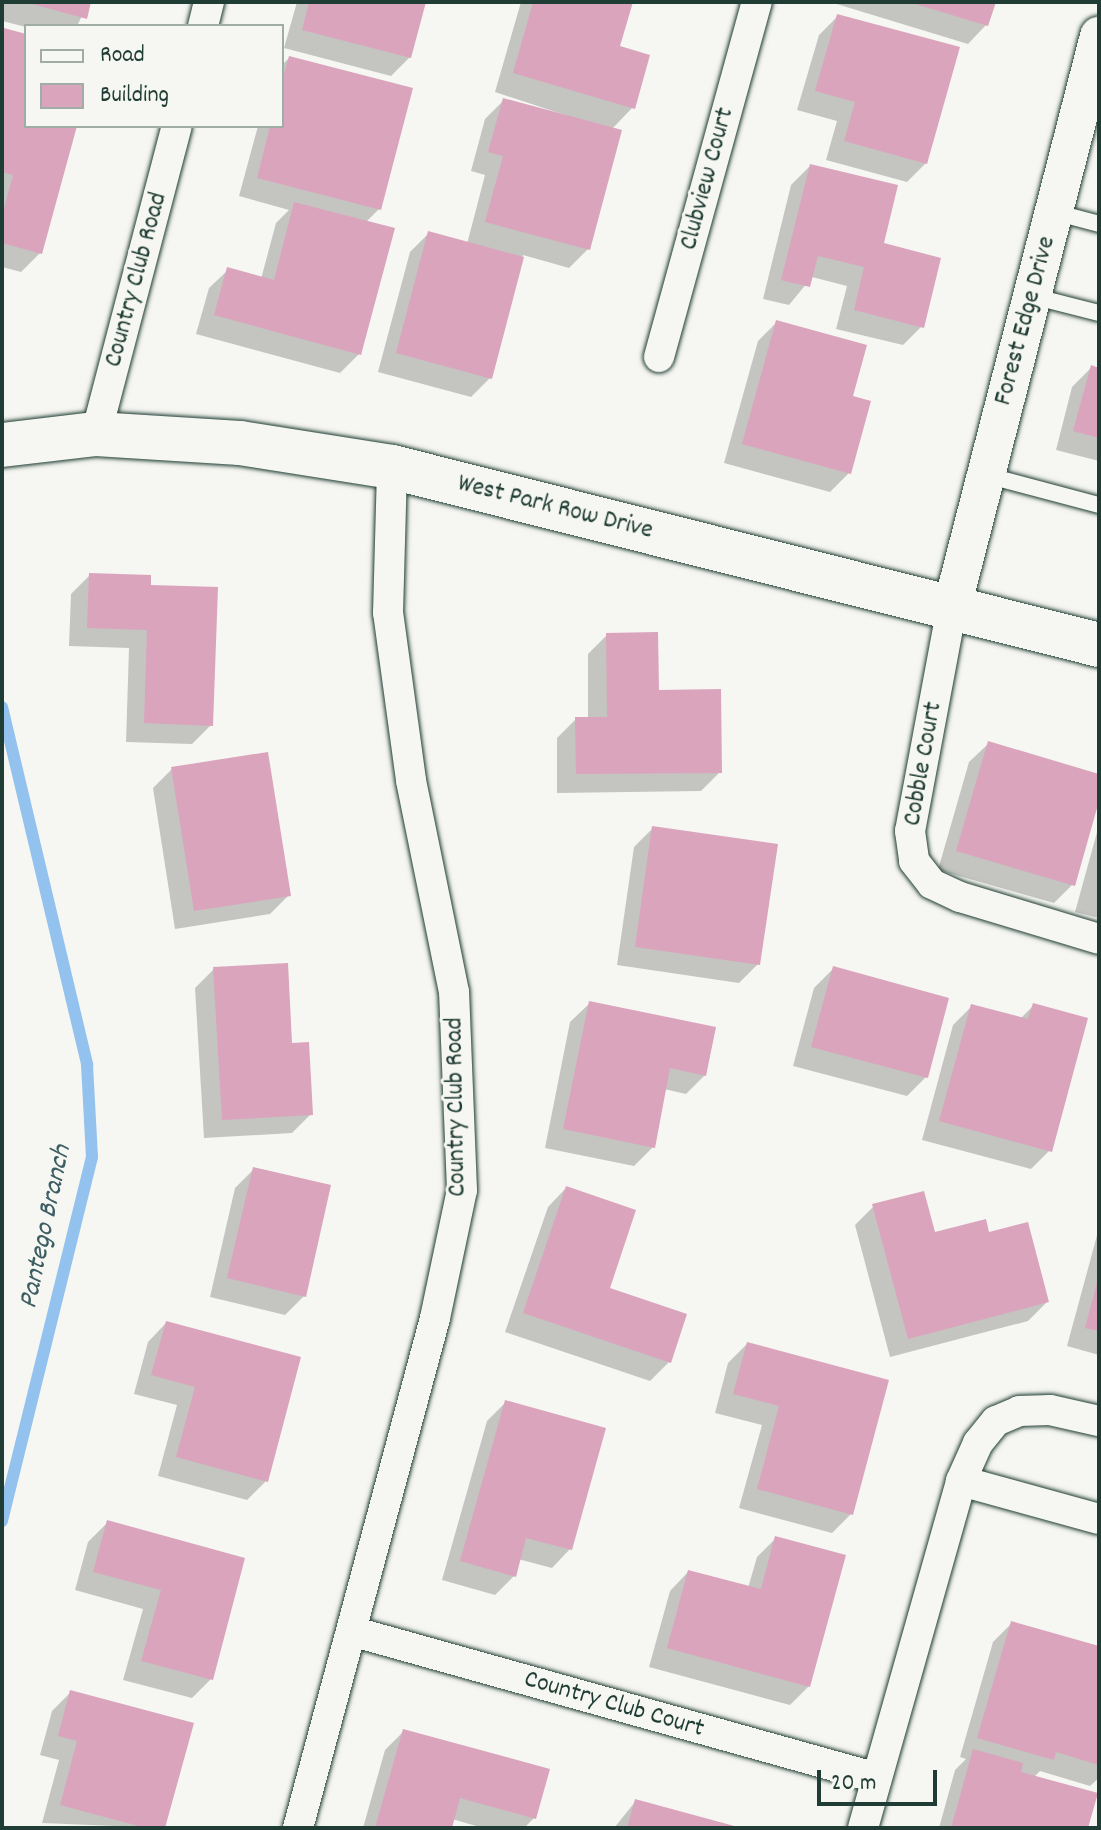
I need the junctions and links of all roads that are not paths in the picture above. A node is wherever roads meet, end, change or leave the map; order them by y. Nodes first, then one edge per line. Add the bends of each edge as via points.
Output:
1 (209, 2) edge
2 (757, 2) edge
3 (204, 24) edge
4 (1099, 36) edge
5 (176, 128) edge
6 (1054, 212) junction
7 (1099, 224) edge
8 (1032, 296) junction
9 (1099, 313) edge
10 (659, 357) dead end
11 (96, 434) junction
12 (2, 445) edge
13 (392, 467) junction
14 (986, 475) junction
15 (1099, 505) edge
16 (952, 607) junction
17 (1099, 645) edge
18 (1099, 939) edge
19 (1099, 1421) edge
20 (961, 1481) junction
21 (1099, 1519) edge
22 (351, 1631) junction
23 (877, 1778) junction
24 (298, 1828) edge
25 (863, 1828) edge

1 - 3 street
2 - 10 street, Clubview Court
4 - 6 street, Forest Edge Drive via 1079,140
5 - 11 street, Country Club Road
6 - 7 lane
6 - 8 street, Forest Edge Drive
8 - 9 lane
8 - 14 street, Forest Edge Drive
11 - 12 main road, West Park Row Drive
11 - 13 main road, West Park Row Drive via 240,443
13 - 16 main road, West Park Row Drive
13 - 22 street, Country Club Road via 388,613 411,780 454,992 462,1190 435,1318
14 - 15 lane
14 - 16 street, Forest Edge Drive
16 - 17 main road, West Park Row Drive
16 - 18 street, Cobble Court via 910,831 914,861 932,884 960,897
19 - 20 street via 1050,1410 1007,1416 978,1443
20 - 21 street
20 - 23 street
22 - 23 street, Country Club Court
22 - 24 street, Country Club Road
23 - 25 street

